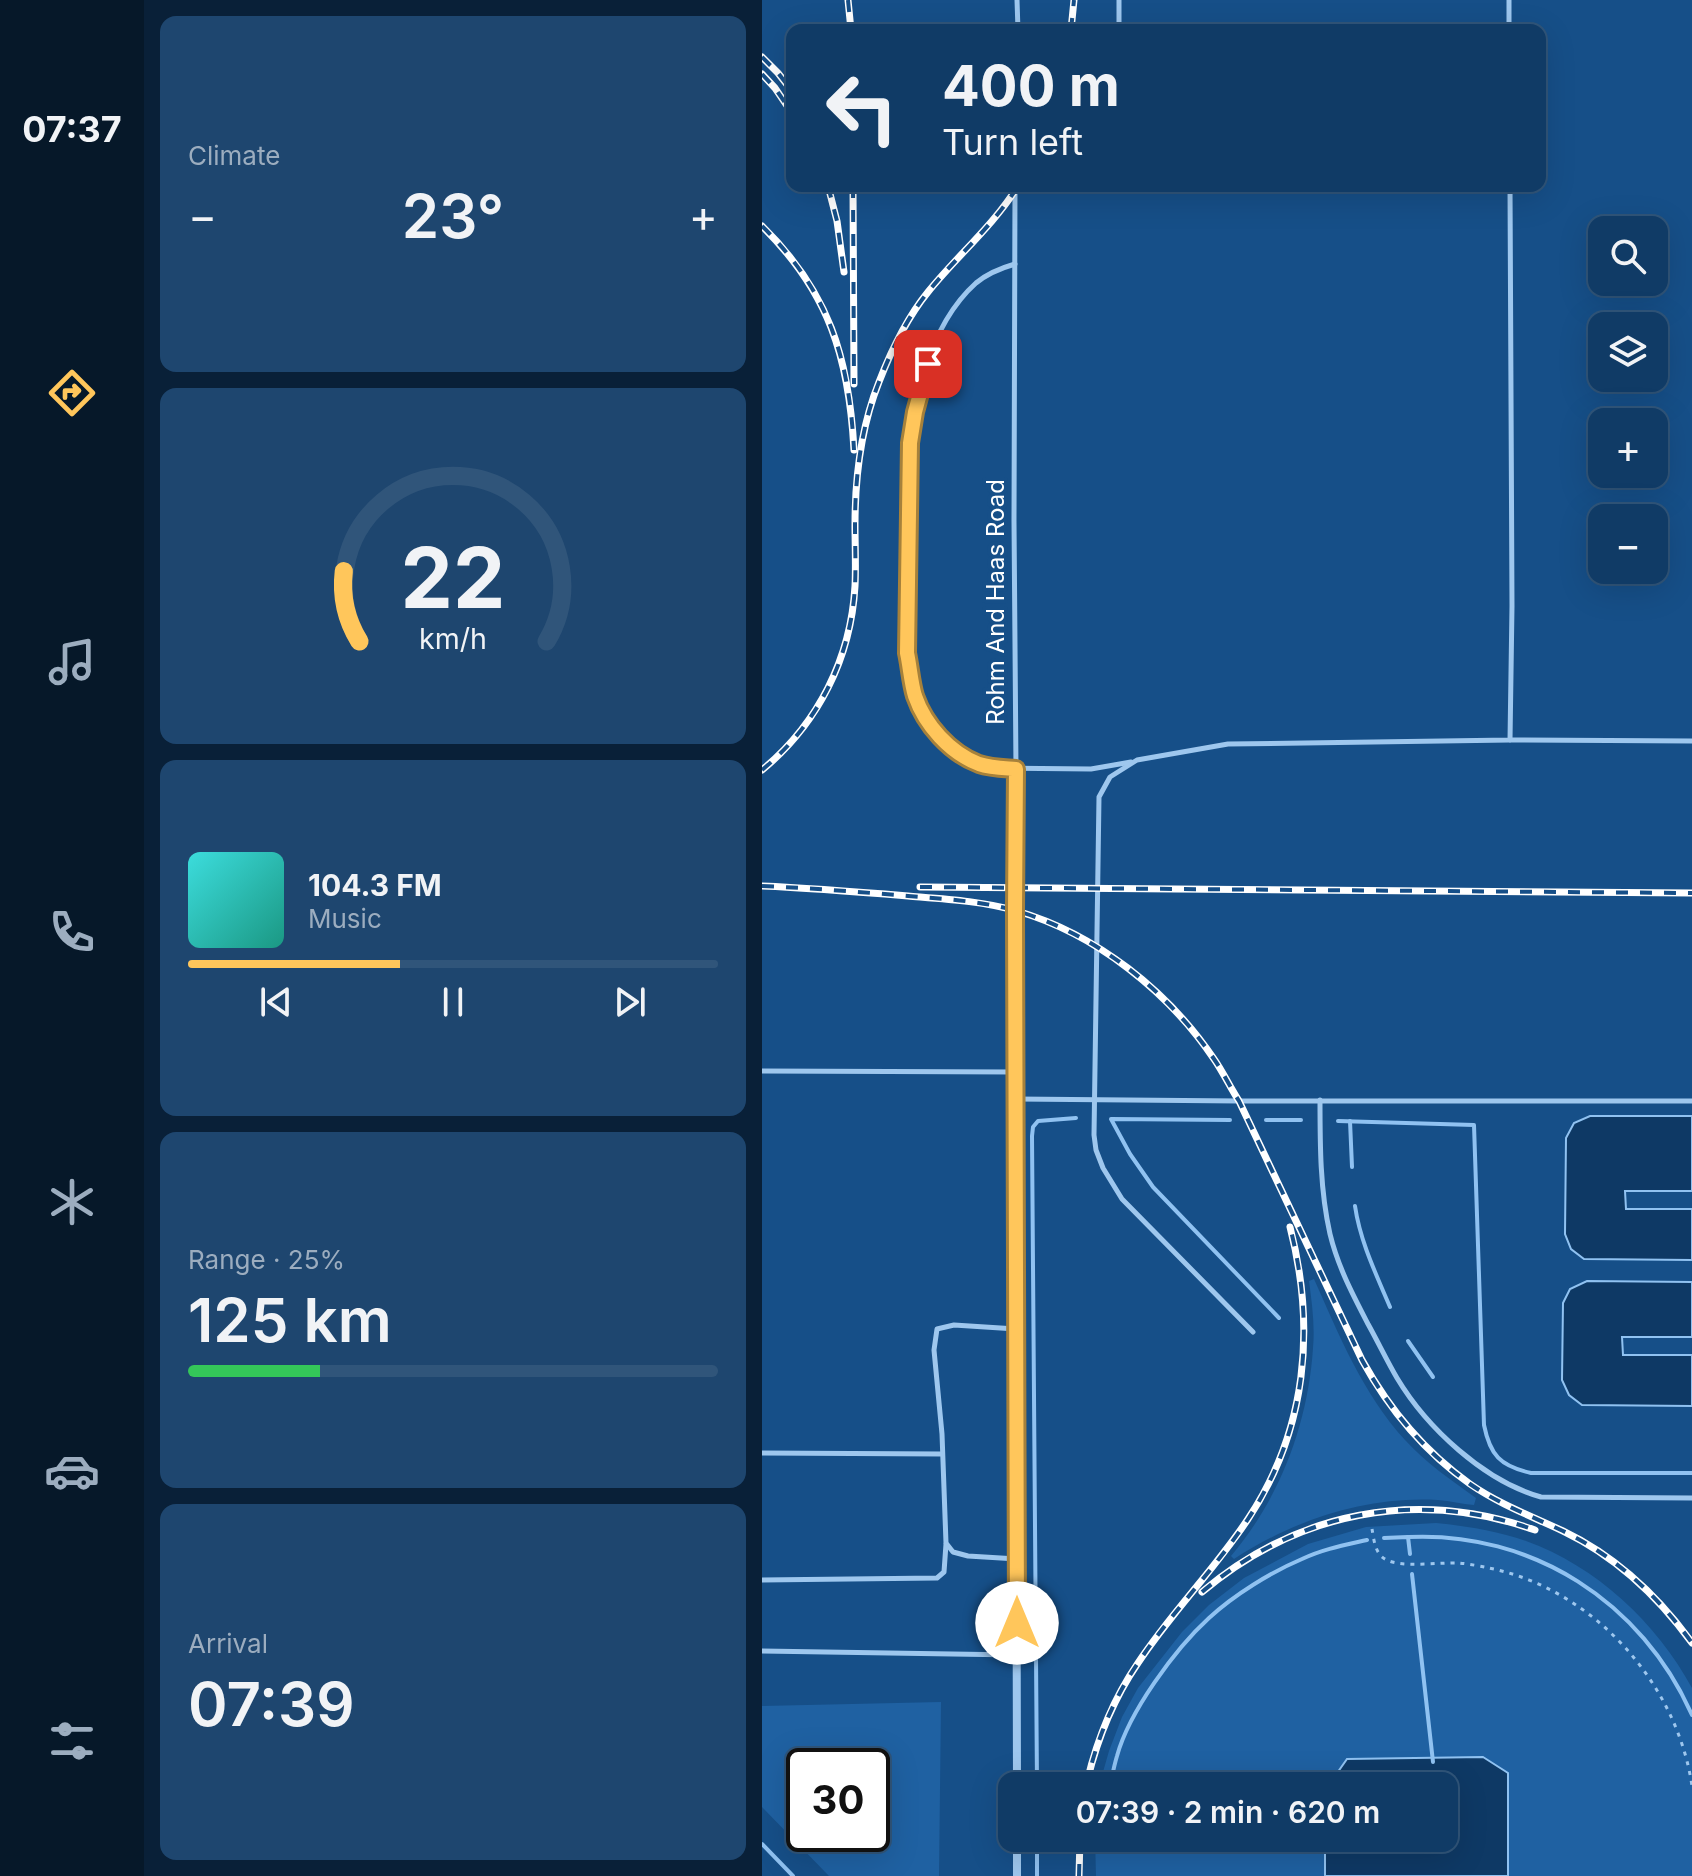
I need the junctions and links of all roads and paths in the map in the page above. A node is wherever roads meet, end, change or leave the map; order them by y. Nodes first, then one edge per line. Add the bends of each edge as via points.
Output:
1 (1017, 0) edge
2 (1119, 0) edge
3 (1509, 0) edge
4 (1018, 24) edge
5 (1119, 24) edge
6 (1509, 24) edge
7 (1015, 192) edge
8 (1510, 192) edge
9 (1015, 264) junction
10 (1510, 740) junction
11 (1692, 741) edge
12 (1137, 760) junction
13 (1016, 769) junction
14 (762, 1071) edge
15 (1016, 1072) junction
16 (1016, 1099) junction
17 (1095, 1100) junction
18 (1320, 1100) junction
19 (1692, 1101) edge
20 (1017, 1329) junction
21 (1253, 1332) dead end
22 (762, 1453) edge
23 (942, 1454) junction
24 (1692, 1498) edge
25 (1372, 1529) dead end
26 (946, 1543) junction
27 (1017, 1559) junction
28 (762, 1580) edge
29 (762, 1651) edge
30 (1017, 1655) junction
31 (1017, 1772) edge
32 (1692, 1786) edge
33 (1017, 1852) edge
34 (1017, 1876) edge

1 - 4 lane
2 - 5 lane
3 - 6 lane
7 - 9 lane, Rohm And Haas Road
8 - 10 lane
9 - 13 lane, Rohm And Haas Road
9 - 13 lane via 996,270 962,298 933,347 922,382 910,443 907,653 915,696 934,730 964,757
10 - 11 lane
10 - 12 lane via 1228,744
12 - 13 lane via 1091,769
12 - 17 lane via 1110,777 1099,797
13 - 15 street, Rohm And Haas Road
14 - 15 lane
15 - 16 street, Rohm And Haas Road
16 - 17 lane
16 - 20 street, Rohm And Haas Road
17 - 18 lane
17 - 21 lane via 1096,1150 1112,1186
18 - 19 lane
18 - 24 lane via 1323,1192 1340,1267 1398,1380 1434,1425 1483,1471 1524,1493
20 - 23 lane via 937,1329
20 - 27 street, Rohm And Haas Road
22 - 23 lane
23 - 26 lane
25 - 32 path via 1376,1549 1385,1560 1492,1568 1580,1607 1646,1674 1680,1736
26 - 27 lane via 953,1552 968,1556
26 - 28 lane via 944,1572 937,1578
27 - 30 street, Rohm And Haas Road
29 - 30 lane
30 - 31 street, Rohm And Haas Road
33 - 34 street

